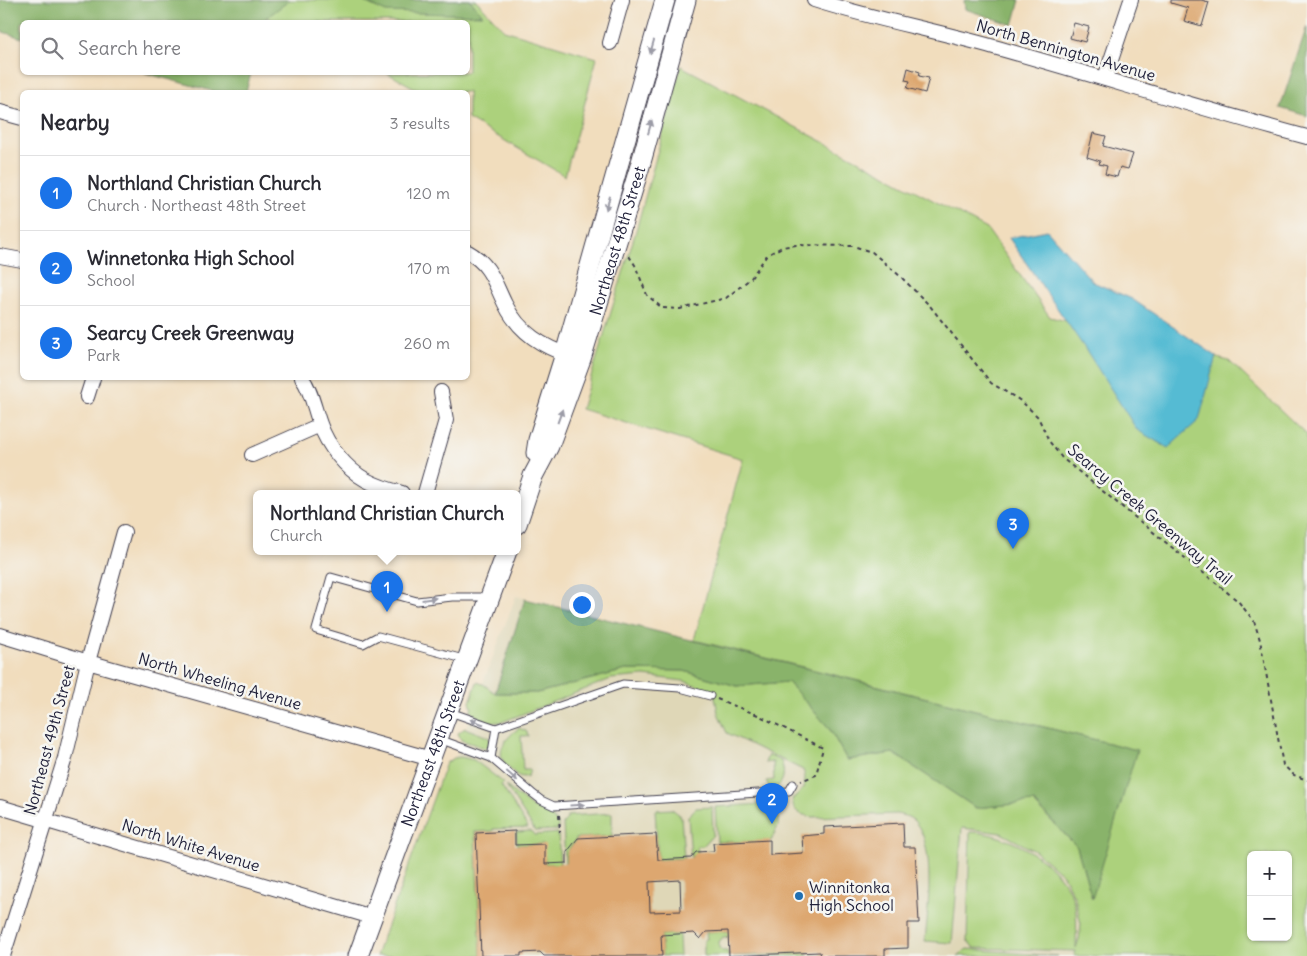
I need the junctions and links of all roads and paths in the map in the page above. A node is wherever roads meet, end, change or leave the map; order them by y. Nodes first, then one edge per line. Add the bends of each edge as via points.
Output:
1 (622, 0) edge
2 (665, 0) edge
3 (686, 0) edge
4 (814, 0) edge
5 (1131, 0) edge
6 (610, 43) dead end
7 (1105, 78) junction
8 (0, 112) edge
9 (20, 117) edge
10 (1307, 137) edge
11 (623, 149) junction
12 (643, 154) junction
13 (470, 253) edge
14 (628, 254) dead end
15 (0, 256) edge
16 (20, 260) edge
17 (573, 357) junction
18 (92, 380) edge
19 (303, 380) edge
20 (441, 392) dead end
21 (87, 397) dead end
22 (320, 425) junction
23 (252, 455) dead end
24 (394, 490) edge
25 (426, 490) edge
26 (521, 512) edge
27 (124, 532) dead end
28 (506, 555) edge
29 (490, 597) junction
30 (0, 635) edge
31 (467, 660) junction
32 (88, 662) junction
33 (710, 696) joint
34 (448, 712) junction
35 (496, 728) junction
36 (438, 739) junction
37 (491, 758) junction
38 (431, 759) junction
39 (1307, 780) edge
40 (793, 784) joint
41 (0, 808) edge
42 (559, 815) dead end
43 (46, 820) junction
44 (560, 832) dead end
45 (372, 917) junction
46 (3, 956) edge
47 (358, 956) edge

1 - 6 street
2 -> 11 street, Northeast 48th Street
12 -> 3 street, Northeast 48th Street
4 - 7 street, North Bennington Avenue
5 - 7 street
7 - 10 street, North Bennington Avenue
8 - 9 street
11 - 12 street
11 -> 17 street, Northeast 48th Street
12 - 17 street, Northeast 48th Street
13 - 17 street via 490,271 521,329 546,346
14 - 39 path, Searcy Creek Greenway Trail via 647,295 662,308 680,309 726,298 752,278 767,255 782,247 853,246 872,252 930,306 991,383 1021,401 1038,417 1049,441 1062,458 1238,601 1254,620 1283,765 1294,775
15 - 16 street
17 - 26 street, Northeast 48th Street via 538,440 533,476
18 - 21 street
19 - 22 street via 310,391
20 - 25 street via 446,420
22 - 23 street
22 - 24 street via 327,440 357,473 366,480
27 - 32 street, Northeast 49th Street
28 - 29 street, Northeast 48th Street
29 - 31 street, Northeast 48th Street
31 -> 29 lane via 378,636 363,644 316,630 331,577 417,601
30 - 32 street, North Wheeling Avenue
31 - 34 street, Northeast 48th Street
32 - 38 street, North Wheeling Avenue
32 - 43 street, Northeast 49th Street
33 - 35 lane via 680,688 623,684
33 - 40 path via 758,715 823,748 816,775
35 -> 34 lane
34 - 36 street, Northeast 48th Street
35 - 37 lane
36 - 37 lane
36 - 38 street, Northeast 48th Street
37 -> 40 lane via 541,800 554,806 789,792
38 - 45 street, Northeast 48th Street
41 - 43 street, North White Avenue
42 - 44 path
43 - 45 street, North White Avenue
43 - 46 street, Northeast 49th Street
45 - 47 street, Northeast 48th Street

